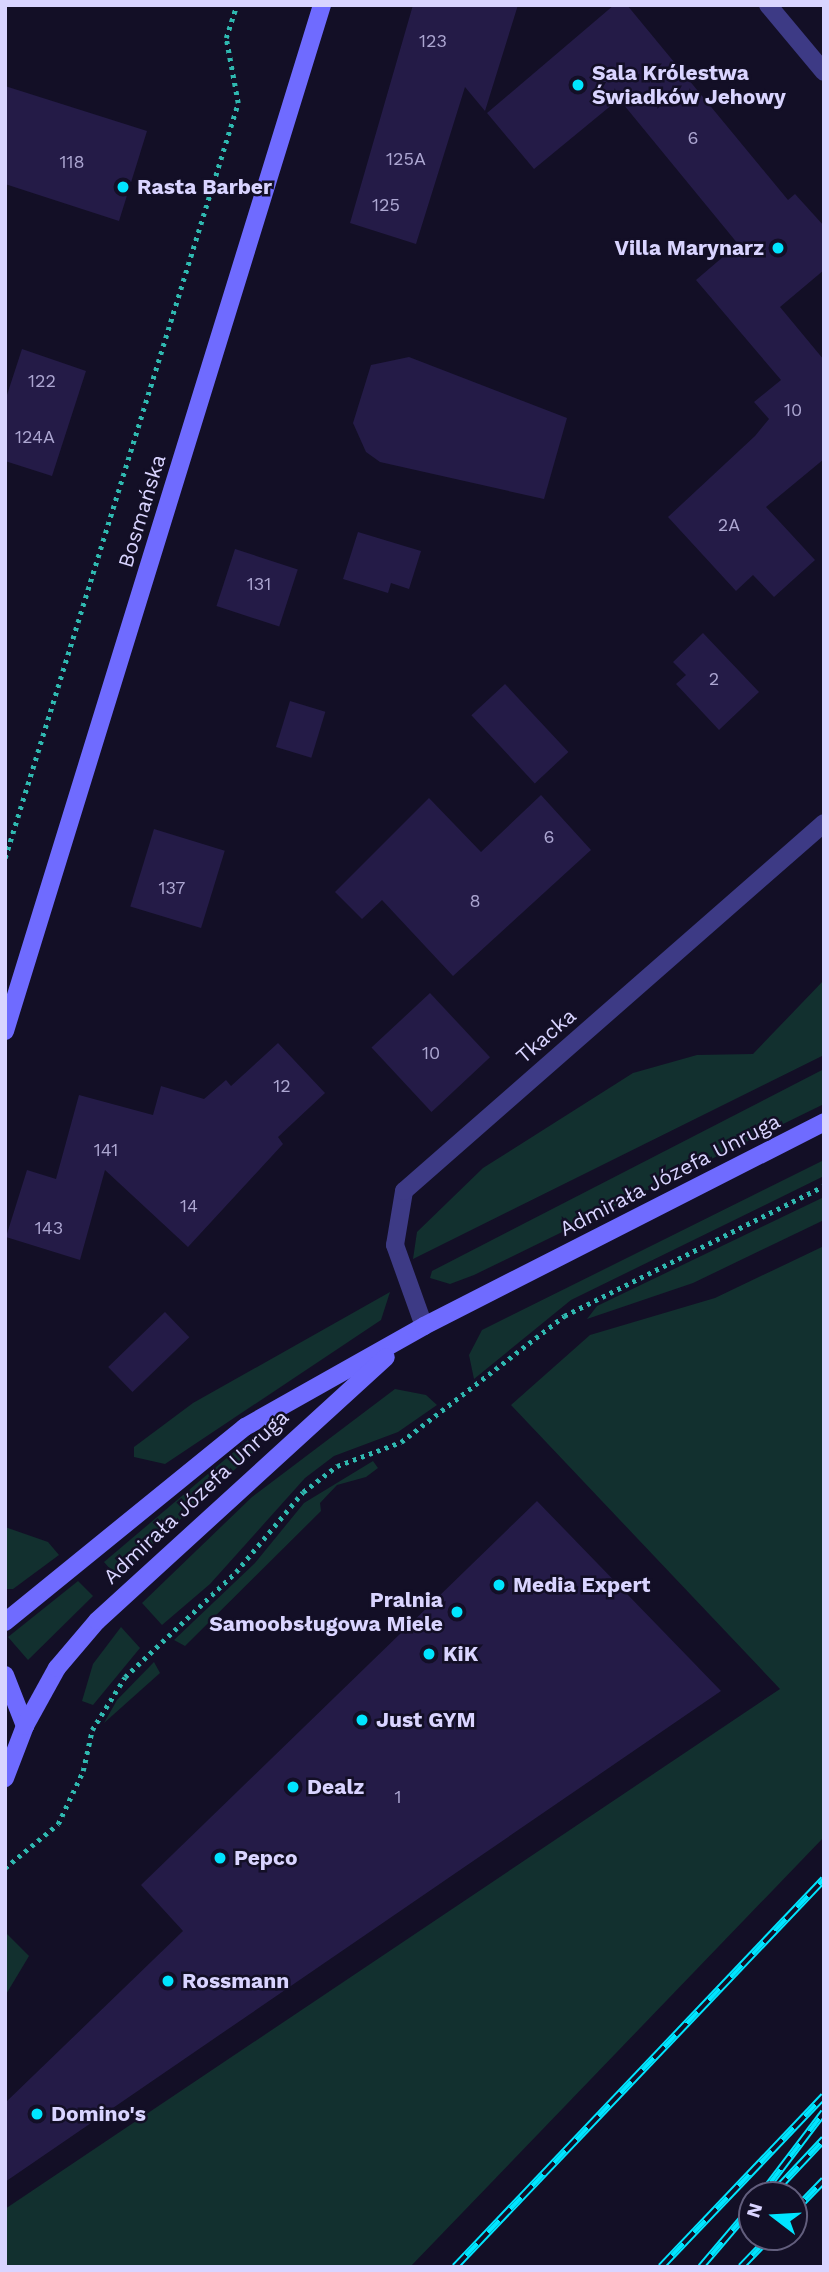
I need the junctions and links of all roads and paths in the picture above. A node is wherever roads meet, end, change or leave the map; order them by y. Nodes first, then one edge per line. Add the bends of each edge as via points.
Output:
1 (237, 5) edge
2 (322, 5) edge
3 (768, 5) edge
4 (824, 72) edge
5 (824, 823) edge
6 (5, 858) edge
7 (5, 1031) edge
8 (824, 1122) edge
9 (824, 1186) edge
10 (424, 1326) junction
11 (5, 1622) edge
12 (5, 1675) edge
13 (25, 1726) junction
14 (5, 1778) edge
15 (5, 1868) edge

1 - 6 path via 226,38 238,103
2 - 7 street, Bosmańska
3 - 4 street
5 - 10 street, Tkacka via 404,1191 395,1245
8 - 10 street, Admirała Józefa Unruga
9 - 15 path via 564,1316 401,1442 337,1466 303,1492 236,1572 125,1677 92,1730 83,1771 58,1824
10 - 11 street, Admirała Józefa Unruga via 245,1427
10 - 13 street, Admirała Józefa Unruga via 97,1621 57,1668
12 - 13 street via 20,1698
13 - 14 street, Admirała Józefa Unruga

